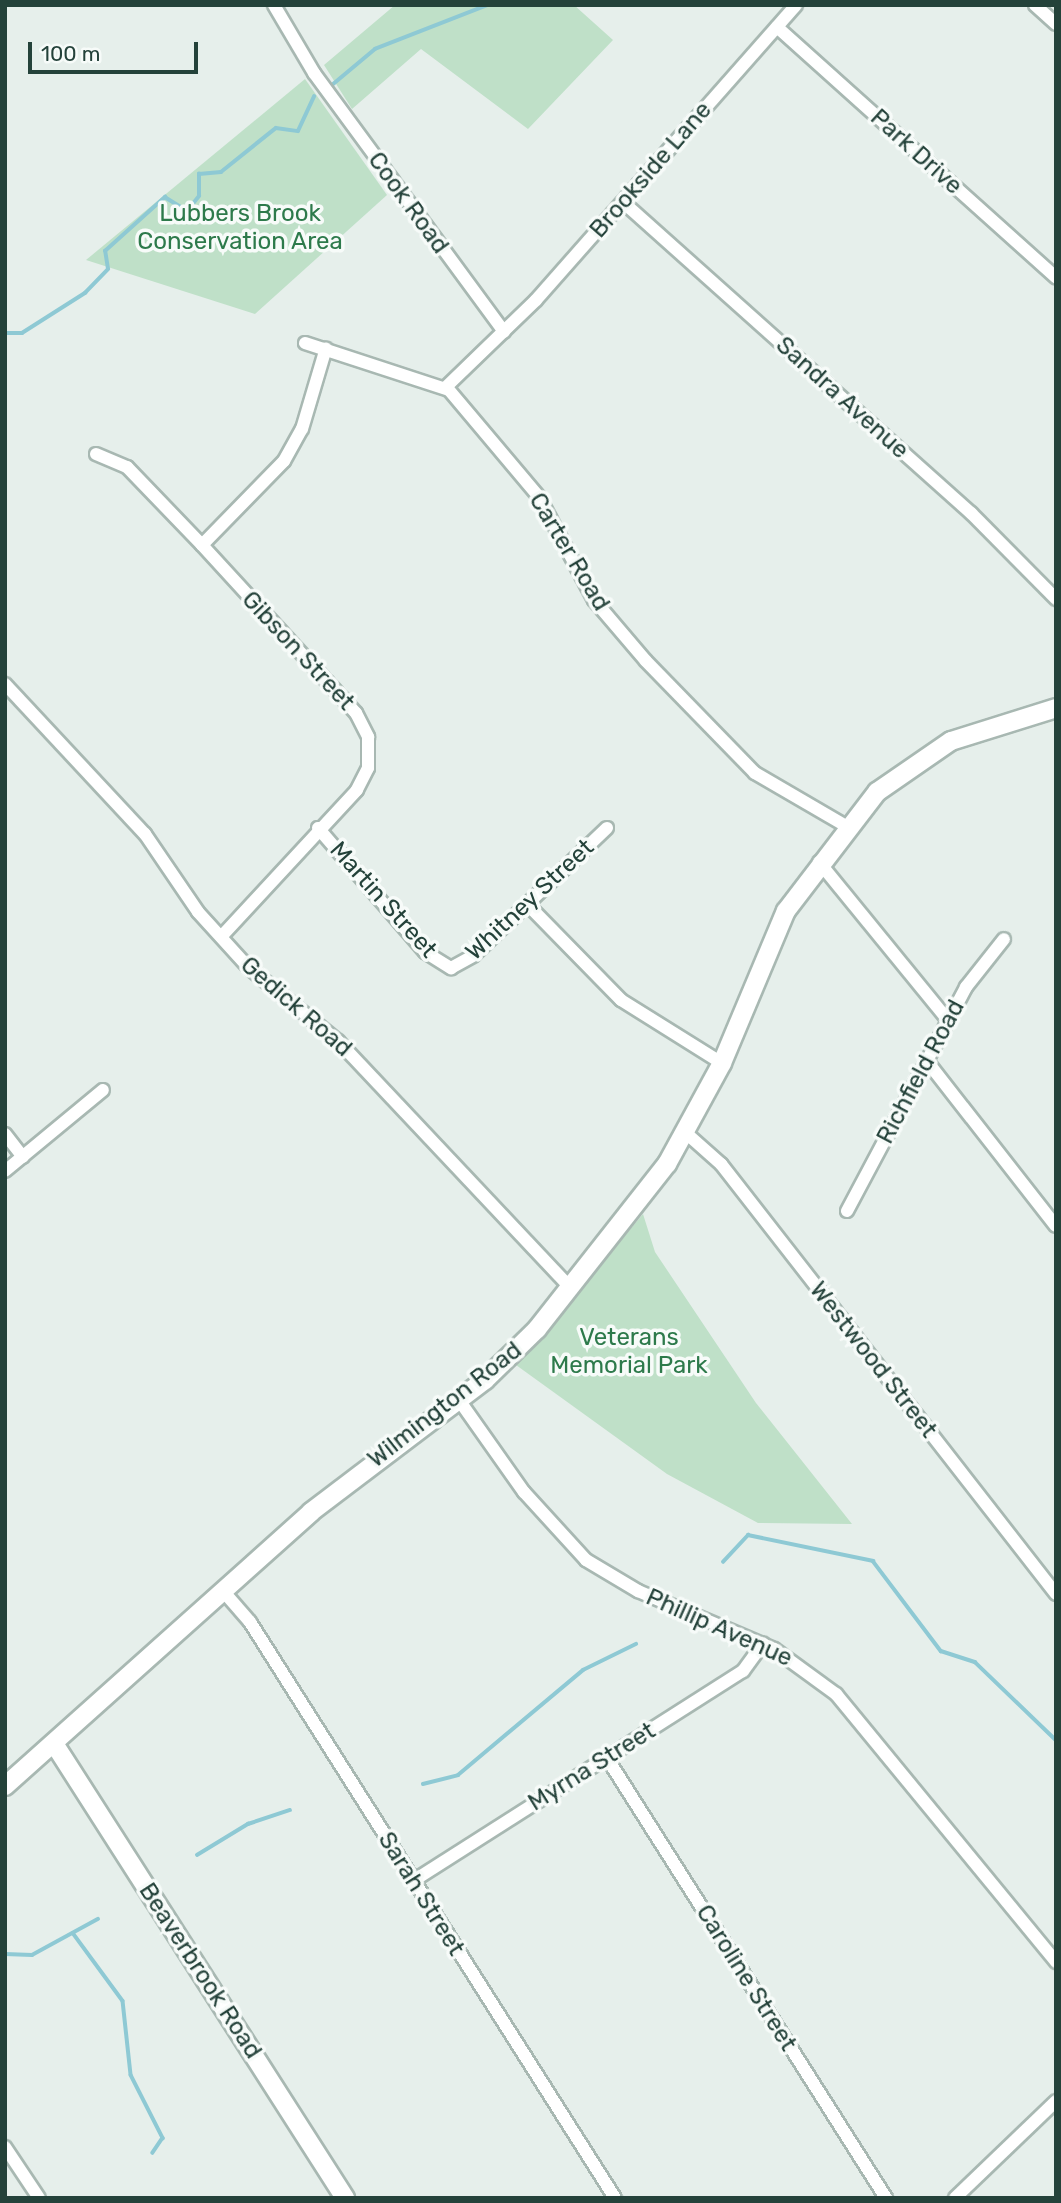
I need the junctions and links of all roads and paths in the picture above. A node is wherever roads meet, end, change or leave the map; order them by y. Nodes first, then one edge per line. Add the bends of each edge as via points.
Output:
1 (274, 5) edge
2 (796, 5) edge
3 (1035, 5) edge
4 (1056, 24) edge
5 (777, 27) junction
6 (622, 202) junction
7 (1056, 277) edge
8 (504, 332) junction
9 (305, 342) dead end
10 (326, 348) junction
11 (446, 387) junction
12 (96, 454) dead end
13 (202, 545) junction
14 (1056, 599) edge
15 (5, 684) edge
16 (1056, 708) edge
17 (846, 826) junction
18 (318, 828) junction
19 (607, 828) dead end
20 (819, 862) junction
21 (528, 905) junction
22 (221, 937) junction
23 (1004, 939) dead end
24 (450, 968) joint
25 (948, 1020) junction
26 (722, 1063) junction
27 (930, 1065) junction
28 (103, 1090) dead end
29 (686, 1133) junction
30 (5, 1135) edge
31 (23, 1157) junction
32 (5, 1171) edge
33 (846, 1211) dead end
34 (1056, 1226) edge
35 (571, 1288) junction
36 (459, 1400) junction
37 (224, 1592) junction
38 (1056, 1594) edge
39 (762, 1643) junction
40 (55, 1745) junction
41 (607, 1758) junction
42 (5, 1786) edge
43 (413, 1881) junction
44 (1056, 1962) edge
45 (1056, 2101) edge
46 (5, 2147) edge
47 (38, 2198) edge
48 (345, 2198) edge
49 (615, 2198) edge
50 (886, 2198) edge
51 (956, 2198) edge

1 - 8 street, Cook Road via 314,73
2 - 5 street, Brookside Lane
3 - 4 street
5 - 6 street, Brookside Lane
5 - 7 street, Park Drive
6 - 8 street, Brookside Lane
6 - 14 street, Sandra Avenue via 971,513
8 - 11 street, Brookside Lane
9 - 10 street
10 - 11 street
10 - 13 street via 305,421 284,461
11 - 17 street, Carter Road via 539,497 591,595 646,661 755,773
12 - 13 street, Gibson Street via 129,469
13 - 18 street, Gibson Street via 362,722 369,745 366,774
15 - 22 street, Gedick Road via 145,834
16 - 17 main road, Wilmington Road via 998,721 938,747 888,782
17 - 20 main road, Wilmington Road
18 - 22 street, Gibson Street
18 - 24 street, Martin Street via 425,952
19 - 21 street, Whitney Street
20 - 25 street
20 - 26 main road, Wilmington Road via 770,943
21 - 24 street, Whitney Street
21 - 26 street via 621,1000
22 - 35 street, Gedick Road via 273,991 338,1041
23 - 25 street, Richfield Road via 985,956
25 - 27 street, Richfield Road
26 - 29 main road, Wilmington Road
27 - 33 street, Richfield Road
27 - 34 street
28 - 31 street
29 - 35 main road, Wilmington Road via 638,1206
29 - 38 street, Westwood Street via 721,1164
30 - 31 street
31 - 32 street
35 - 36 main road, Wilmington Road via 515,1353
36 - 37 main road, Wilmington Road via 327,1498
36 - 39 street, Phillip Avenue via 524,1492 586,1560 638,1591
37 - 40 main road, Wilmington Road
37 - 43 street, Sarah Street via 250,1622
39 - 41 street, Myrna Street via 745,1670
39 - 44 street, Phillip Avenue via 836,1694
40 - 42 main road, Wilmington Road
40 - 48 main road, Beaverbrook Road
41 - 43 street, Myrna Street
41 - 50 street, Caroline Street
43 - 49 street, Sarah Street
45 - 51 street
46 - 47 street

